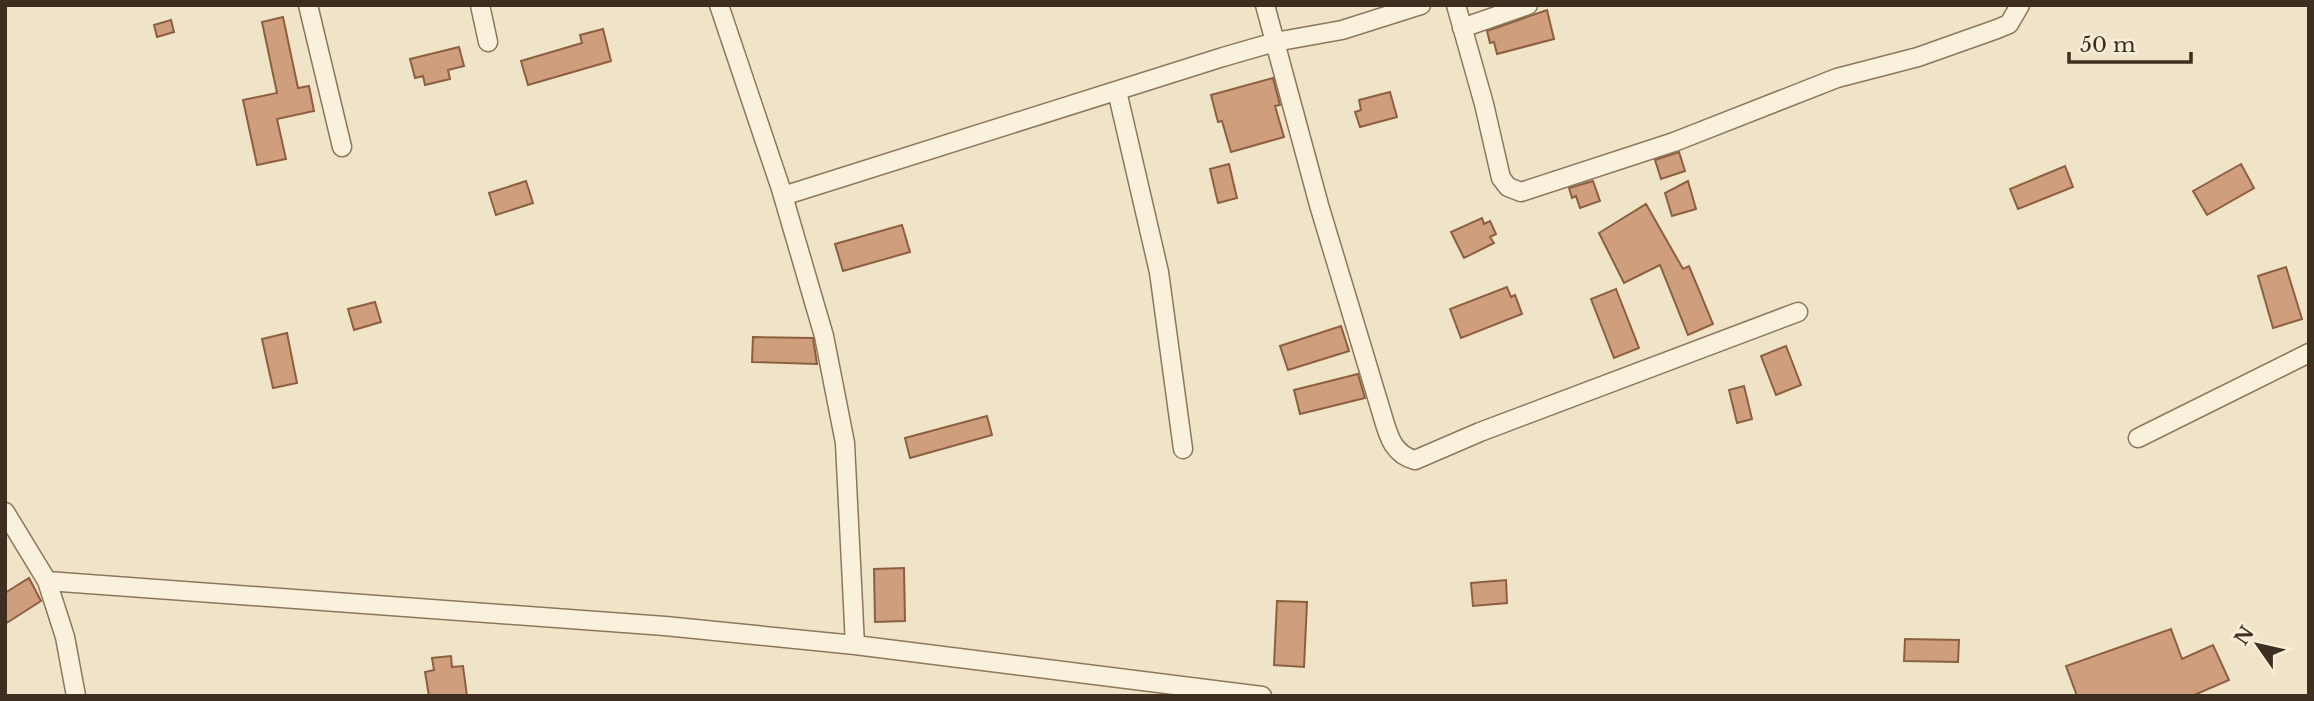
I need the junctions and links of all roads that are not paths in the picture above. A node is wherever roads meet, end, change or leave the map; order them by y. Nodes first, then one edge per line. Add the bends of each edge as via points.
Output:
1 (308, 5) edge
2 (480, 5) edge
3 (719, 5) edge
4 (1265, 5) edge
5 (1421, 5) edge
6 (1456, 5) edge
7 (1528, 5) edge
8 (2020, 5) edge
9 (1462, 28) junction
10 (488, 42) dead end
11 (1275, 42) junction
12 (1117, 91) junction
13 (342, 147) dead end
14 (783, 196) junction
15 (1798, 313) dead end
16 (2309, 353) edge
17 (2138, 438) dead end
18 (1183, 449) dead end
19 (5, 512) edge
20 (47, 581) junction
21 (855, 645) junction
22 (76, 696) edge
23 (1262, 696) edge

1 - 13 street
2 - 10 street
3 - 14 street
4 - 11 street
5 - 11 street via 1342,30
6 - 9 street
7 - 9 street
8 - 9 street via 2009,24 1997,29 1837,78 1674,142 1521,192 1501,178
11 - 12 street
11 - 15 street via 1391,444 1406,457 1415,460
12 - 14 street
12 - 18 street via 1160,272
14 - 21 street via 824,336 845,443
16 - 17 street
19 - 20 street
20 - 21 street via 665,626
20 - 22 street via 65,637
21 - 23 street

